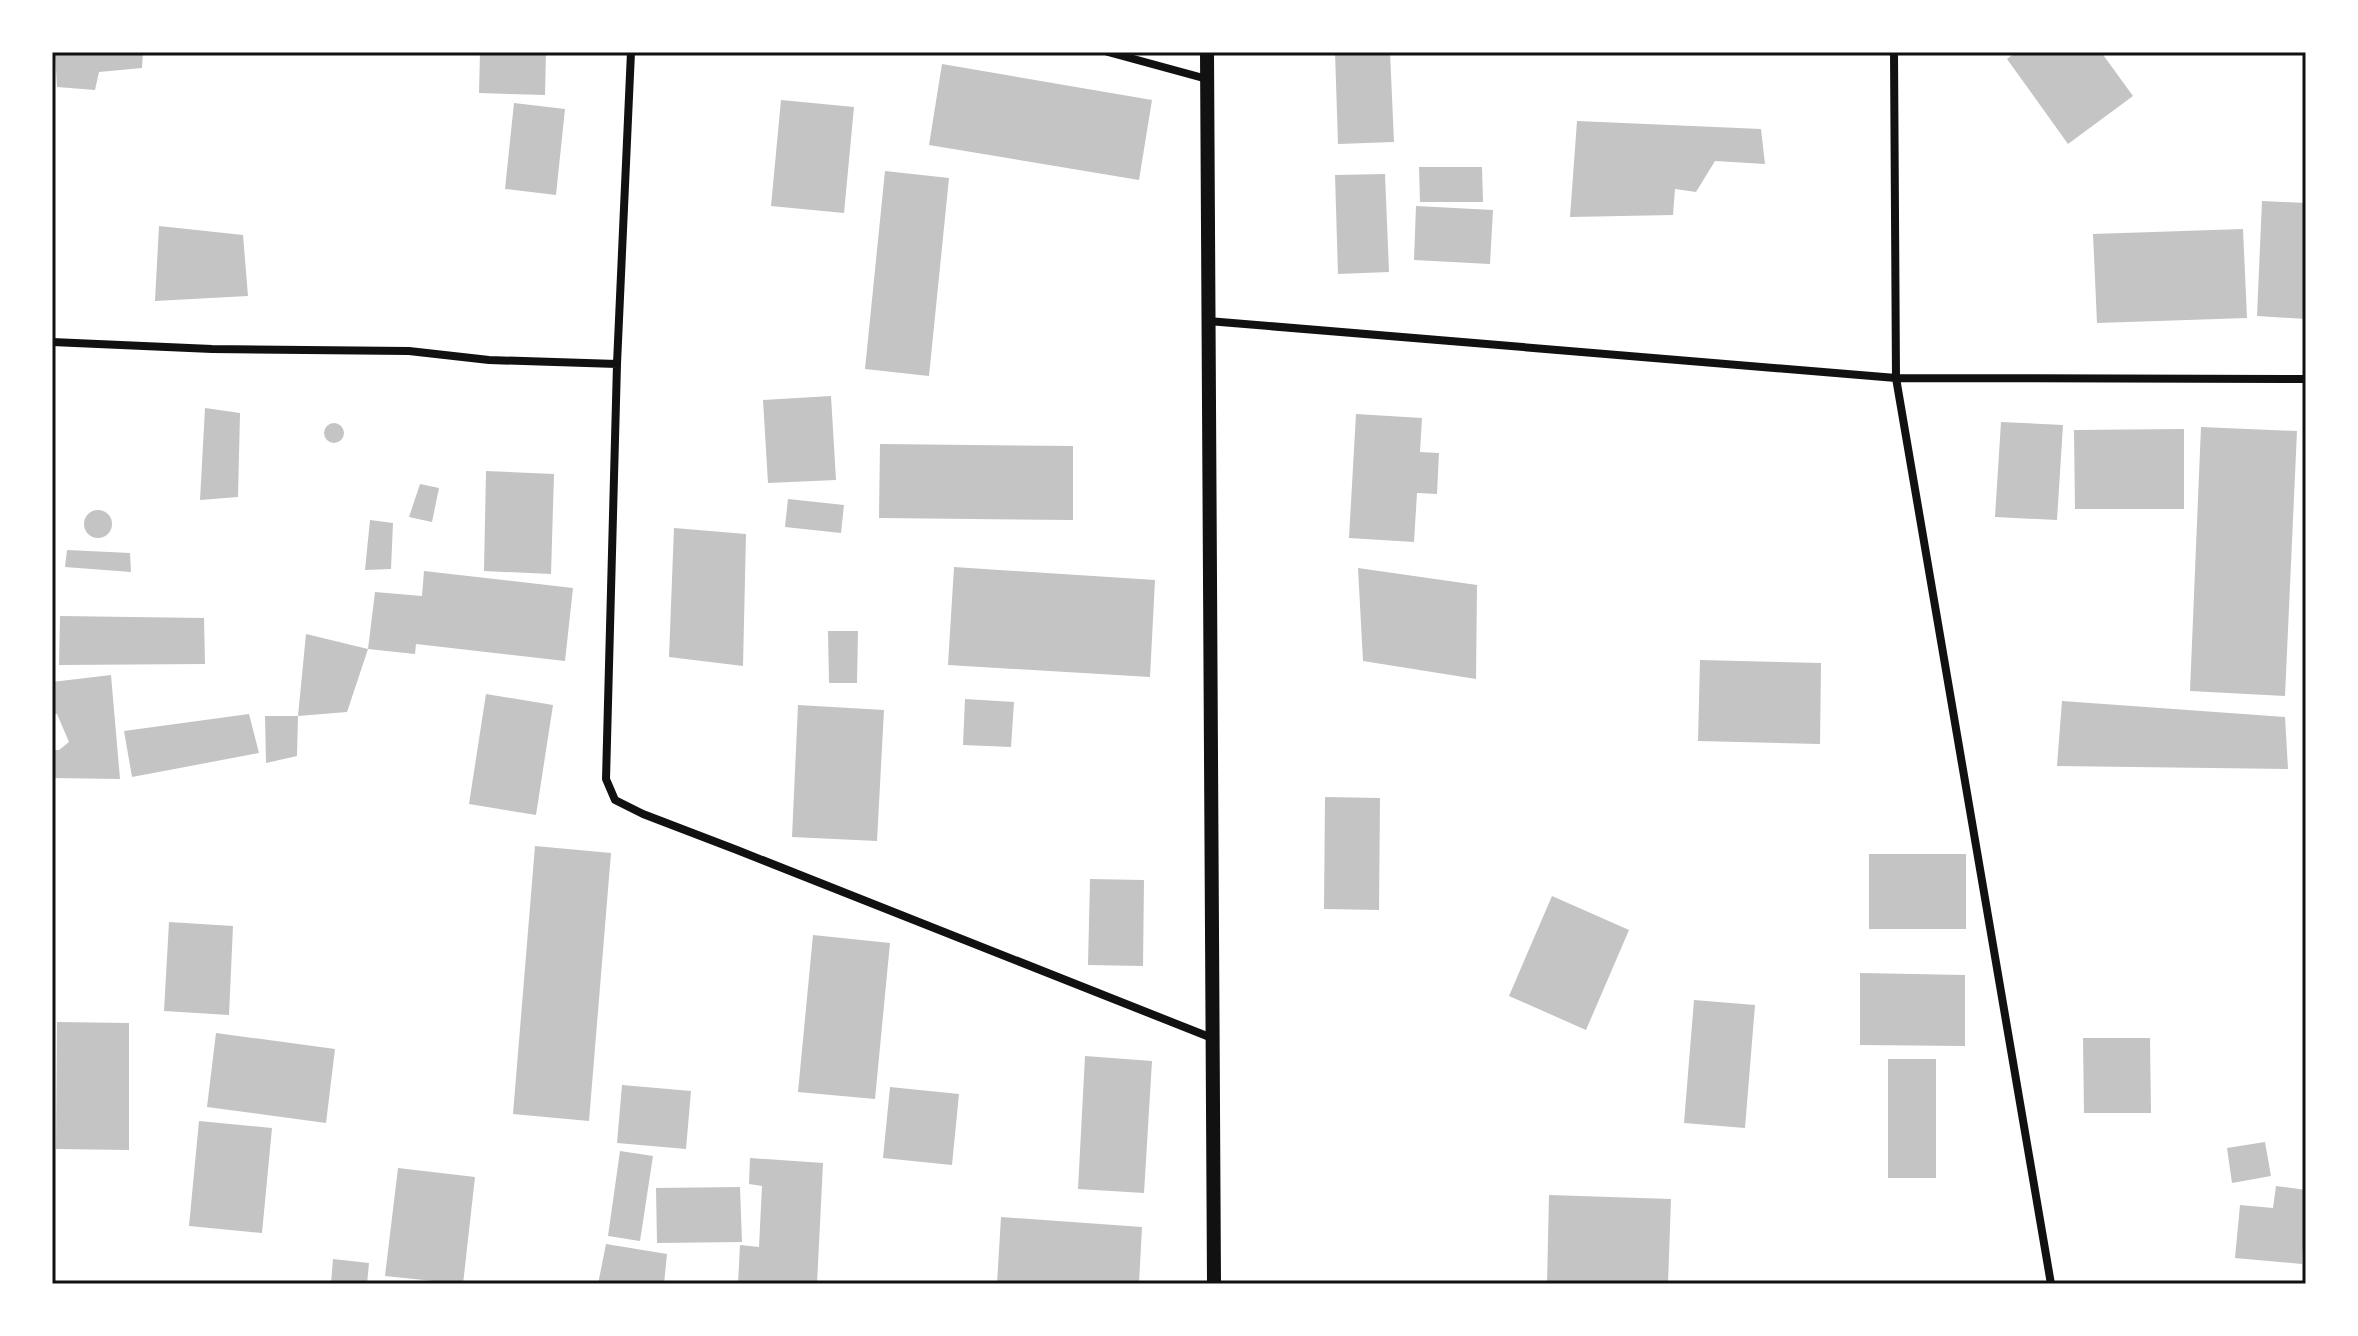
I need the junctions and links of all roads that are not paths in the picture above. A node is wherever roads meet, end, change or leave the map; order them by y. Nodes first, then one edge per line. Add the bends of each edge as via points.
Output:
1 (631, 52) edge
2 (1108, 52) edge
3 (1207, 52) edge
4 (1894, 52) edge
5 (1207, 79) junction
6 (1208, 321) junction
7 (52, 342) edge
8 (617, 364) junction
9 (1896, 378) junction
10 (2306, 379) edge
11 (1212, 1038) junction
12 (1214, 1284) edge
13 (2051, 1284) edge

1 - 8 street
2 - 5 street
3 - 5 street
4 - 9 street
5 - 6 street
6 - 9 street
6 - 11 street
7 - 8 street via 409,351
8 - 11 street via 606,779 615,800
9 - 10 street
9 - 13 street
11 - 12 street

